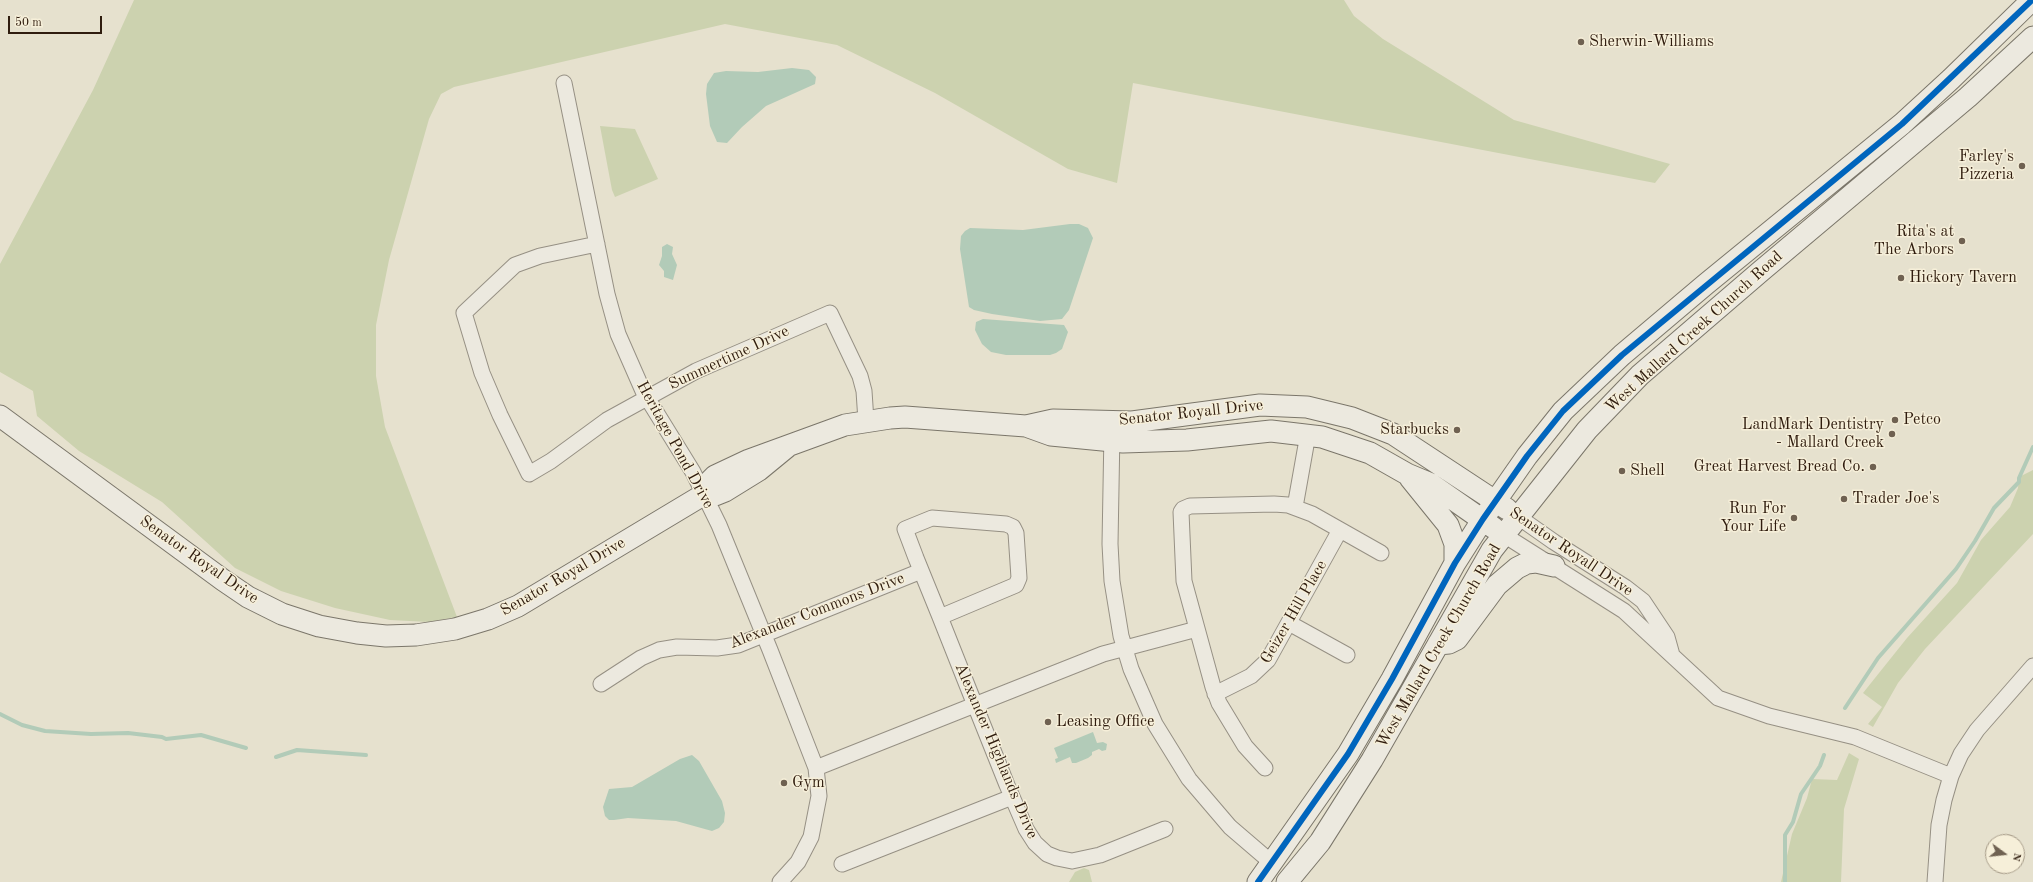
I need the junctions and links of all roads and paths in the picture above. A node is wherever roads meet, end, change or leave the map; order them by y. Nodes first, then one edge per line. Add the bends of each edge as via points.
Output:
1 (2032, 0) edge
2 (2033, 37) edge
3 (564, 83) dead end
4 (597, 244) junction
5 (647, 398) junction
6 (0, 416) edge
7 (866, 421) junction
8 (1026, 426) joint
9 (1112, 432) junction
10 (1308, 434) junction
11 (1407, 474) junction
12 (703, 495) junction
13 (1495, 501) junction
14 (1295, 507) junction
15 (1518, 516) junction
16 (1483, 519) junction
17 (1340, 530) junction
18 (1504, 535) junction
19 (1380, 553) dead end
20 (1455, 563) junction
21 (1554, 566) junction
22 (921, 571) junction
23 (940, 617) junction
24 (1289, 623) junction
25 (1197, 629) junction
26 (764, 634) junction
27 (1438, 644) junction
28 (1124, 649) junction
29 (1347, 655) dead end
30 (1672, 655) junction
31 (2033, 666) edge
32 (601, 684) dead end
33 (1216, 694) junction
34 (975, 706) junction
35 (816, 768) junction
36 (1265, 768) dead end
37 (1951, 776) junction
38 (1012, 797) junction
39 (1165, 829) dead end
40 (1272, 863) junction
41 (842, 864) dead end
42 (780, 882) edge
43 (1258, 882) edge
44 (1287, 882) edge
45 (1935, 882) edge

1 - 13 main road, West Mallard Creek Church Road via 1902,124 1706,284 1587,387 1546,432
2 - 15 main road, West Mallard Creek Church Road via 1968,97 1640,375 1587,430
3 - 4 street, Heritage Pond Drive
4 - 5 street, Heritage Pond Drive via 618,334
4 - 5 street, Summertime Drive via 530,259 510,269 464,313 474,349 500,415 529,474 596,427
5 - 7 street, Summertime Drive via 696,371 830,313 860,376
5 - 12 street, Heritage Pond Drive via 693,472
6 - 12 main road, Senator Royal Drive via 248,597 282,614 306,622 371,635 402,636 442,632 504,613 548,590
7 - 8 main road, Senator Royal Drive via 905,417
7 - 12 main road, Senator Royal Drive via 826,430 787,447 759,470 725,491 715,495
8 - 9 main road, Senator Royall Drive via 1053,420
9 - 10 main road, Senator Royall Drive via 1173,441 1271,431
9 - 13 main road, Senator Royall Drive via 1144,421 1260,405 1307,407 1352,418 1393,434
9 - 28 street via 1111,565 1114,601
10 - 11 main road, Senator Royall Drive via 1370,453
10 - 14 street
11 - 16 main road, Senator Royall Drive via 1431,484
11 - 20 main road via 1448,525 1455,544
12 - 26 street, Heritage Pond Drive via 719,526
13 - 15 main road, Senator Royall Drive
13 - 16 main road, West Mallard Creek Church Road
14 - 17 street
14 - 25 street via 1274,504 1190,506 1183,509 1180,517 1184,581
15 - 18 main road, West Mallard Creek Church Road
15 - 30 street, Senator Royall Drive via 1643,601 1667,637
16 - 18 main road, Senator Royall Drive
16 - 20 main road, West Mallard Creek Church Road
17 - 19 street
17 - 24 street, Geizer Hill Place
18 - 21 street, Senator Royall Drive
18 - 27 main road, West Mallard Creek Church Road via 1486,558
20 - 40 main road, West Mallard Creek Church Road via 1348,754
21 - 27 main road via 1536,562 1520,566 1497,585 1457,639
21 - 30 street, Senator Royall Drive via 1624,611
22 - 23 street, Alexander Highlands Drive
22 - 23 street, Alexander Highlands Drive via 905,529 918,522 945,518 1006,524 1015,530 1019,578 1016,585
22 - 26 street, Alexander Commons Drive
23 - 34 street, Alexander Highlands Drive
24 - 29 street
24 - 33 street, Geizer Hill Place via 1264,666 1251,676
25 - 28 street
25 - 33 street
26 - 32 street, Alexander Commons Drive via 727,647 677,647 659,650 641,658
26 - 35 street, Heritage Pond Drive
27 - 44 main road, West Mallard Creek Church Road via 1372,760 1320,842
28 - 34 street via 1102,654
28 - 40 street via 1147,708 1181,768 1221,818
30 - 37 street, Senator Royall Drive via 1718,698 1769,716 1855,737
31 - 37 street via 1977,730 1961,754
33 - 36 street via 1224,712 1246,746
34 - 35 street
34 - 38 street, Alexander Highlands Drive
35 - 42 street, Heritage Pond Drive via 819,796 813,831 798,862
37 - 45 street via 1939,825
38 - 39 street, Alexander Highlands Drive via 1035,843 1047,854 1064,860 1078,861 1092,857
38 - 41 street
40 - 43 main road, West Mallard Creek Church Road

